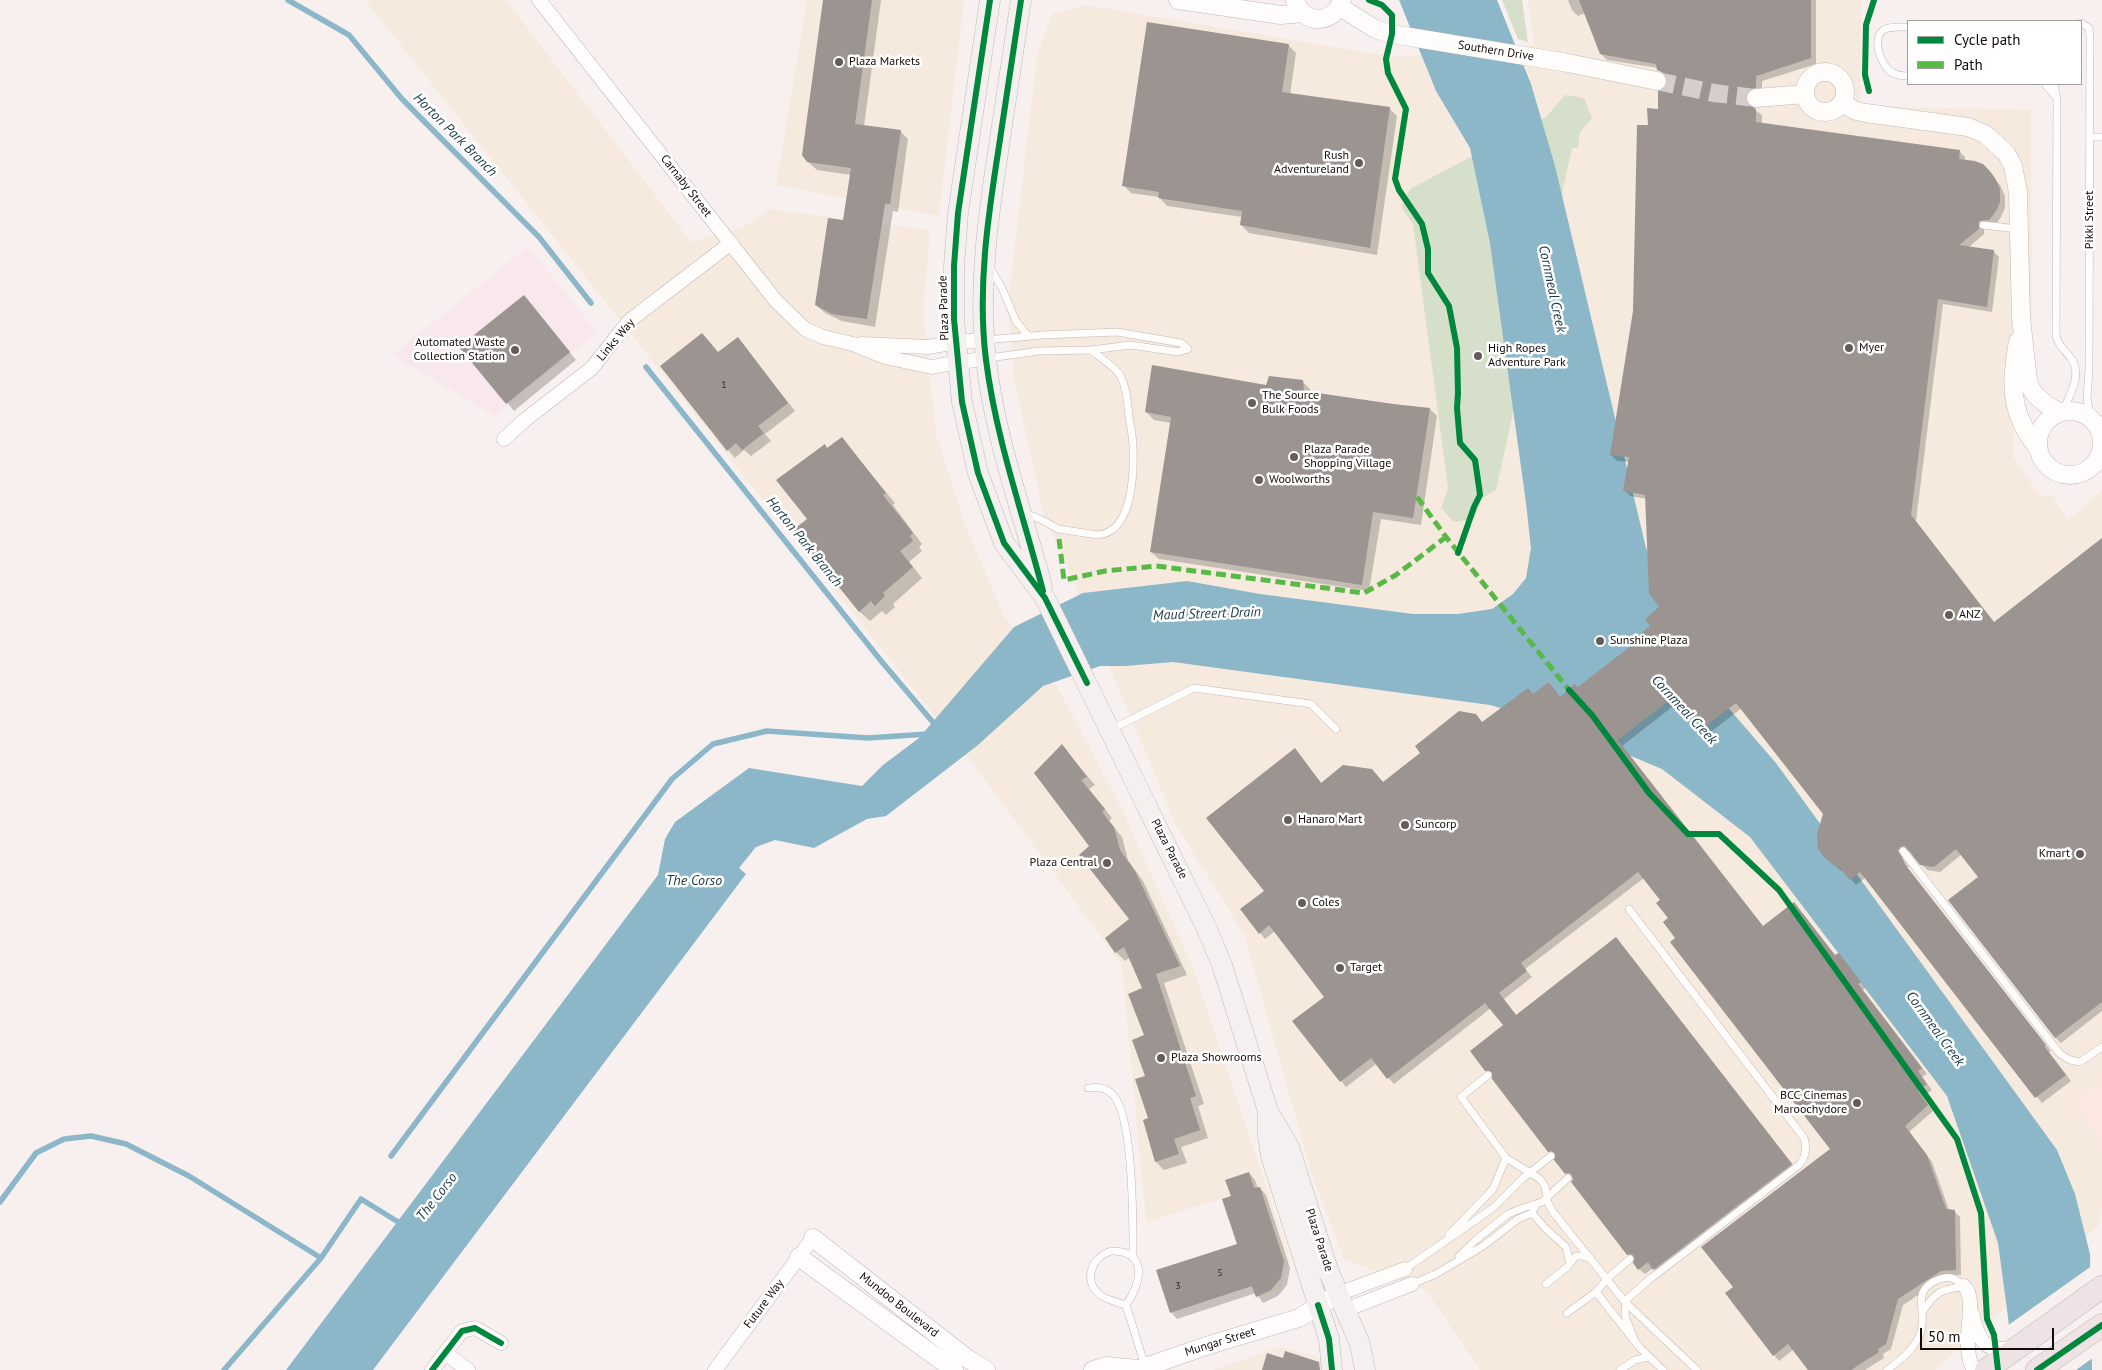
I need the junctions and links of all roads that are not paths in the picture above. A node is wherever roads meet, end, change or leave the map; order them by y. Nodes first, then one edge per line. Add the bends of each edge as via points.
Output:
1 (539, 0) edge
2 (990, 0) edge
3 (1021, 0) edge
4 (1178, 0) edge
5 (1341, 4) edge
6 (1298, 6) edge
7 (2082, 23) edge
8 (1907, 27) edge
9 (1907, 76) edge
10 (1657, 82) tunnel mouth
11 (2046, 85) edge
12 (2054, 85) edge
13 (1805, 94) junction
14 (1756, 98) tunnel mouth
15 (1842, 103) junction
16 (2057, 108) junction
17 (2090, 137) junction
18 (2102, 137) edge
19 (1983, 226) dead end
20 (2020, 229) junction
21 (731, 243) junction
22 (984, 260) junction
23 (2021, 318) junction
24 (1028, 336) junction
25 (853, 344) junction
26 (985, 349) junction
27 (1091, 350) junction
28 (957, 352) junction
29 (2061, 413) junction
30 (2096, 424) edge
31 (504, 439) dead end
32 (2040, 451) junction
33 (2100, 456) edge
34 (1020, 512) junction
35 (1045, 598) junction
36 (1336, 729) dead end
37 (1109, 730) junction
38 (1903, 851) dead end
39 (1629, 909) dead end
40 (2102, 1047) edge
41 (1488, 1075) dead end
42 (1088, 1088) dead end
43 (1268, 1111) junction
44 (1551, 1156) dead end
45 (1506, 1158) junction
46 (1530, 1172) junction
47 (1568, 1178) dead end
48 (1548, 1199) junction
49 (1536, 1205) junction
50 (1532, 1213) junction
51 (813, 1238) joint
52 (1436, 1248) junction
53 (799, 1257) junction
54 (1133, 1258) junction
55 (1630, 1259) dead end
56 (1455, 1261) junction
57 (1593, 1261) junction
58 (1570, 1263) junction
59 (1405, 1269) joint
60 (1607, 1279) junction
61 (1412, 1284) joint
62 (1546, 1284) dead end
63 (1964, 1286) junction
64 (2099, 1290) edge
65 (1596, 1292) junction
66 (1342, 1302) junction
67 (1625, 1302) junction
68 (1126, 1305) junction
69 (1970, 1306) junction
70 (1924, 1311) junction
71 (1314, 1313) junction
72 (1567, 1313) dead end
73 (2101, 1326) edge
74 (500, 1342) dead end
75 (1634, 1342) junction
76 (2011, 1349) junction
77 (445, 1353) junction
78 (1649, 1357) junction
79 (1139, 1369) edge
80 (432, 1370) edge
81 (468, 1370) edge
82 (715, 1370) edge
83 (954, 1370) edge
84 (986, 1370) edge
85 (1094, 1370) edge
86 (1332, 1370) edge
87 (1365, 1370) edge
88 (1620, 1370) edge
89 (1663, 1370) edge
90 (1697, 1370) edge
91 (1886, 1370) edge
92 (1974, 1370) edge
93 (1986, 1370) edge
94 (2037, 1370) edge

1 - 21 street, Carnaby Street
2 - 28 main road, Plaza Parade via 958,213 954,266
3 - 22 main road, Plaza Parade
4 - 6 street via 1281,15
5 - 6 street via 1322,20 1308,17
5 - 10 street, Southern Drive via 1375,30
7 - 17 lane, Pikki Street via 2088,26 2090,33
8 - 9 lane via 1885,29 1880,34 1878,45 1889,71
11 - 16 lane
12 - 16 lane
13 - 14 street
13 - 15 street via 1810,106 1822,112 1835,109
13 - 15 street via 1811,78 1828,72 1835,74 1844,84
15 - 20 street via 1861,112 1958,125 1985,134 2006,152 2013,166
16 - 29 lane via 2055,329 2057,341 2071,358 2076,374 2075,384
17 - 18 lane
17 - 30 lane, Pikki Street via 2087,399
19 - 20 lane
20 - 23 street
21 - 25 street, Carnaby Street via 776,301 805,329
21 - 31 street, Links Way via 630,321 592,368 526,418
22 - 24 lane via 1002,288 1016,321
22 - 26 main road, Plaza Parade
23 - 29 street via 2029,386 2042,401
23 - 32 street via 2013,372 2014,396 2023,426
24 - 26 lane
24 - 27 lane via 1117,332 1181,343 1188,348 1178,352 1130,345
25 - 28 street, Carnaby Street via 928,347
25 - 28 street, Carnaby Street via 885,357 932,367
26 - 27 lane
26 - 28 street, Carnaby Street
26 - 28 street, Carnaby Street
26 - 34 main road, Plaza Parade via 997,424
27 - 34 lane via 1120,373 1128,395 1133,446 1127,507 1122,518 1103,535 1058,529
28 - 35 main road, Plaza Parade via 962,402 978,473 988,501 1004,543
29 - 30 street via 2078,413
29 - 32 street via 2048,420 2042,428
30 - 33 street via 2101,438
32 - 33 street via 2049,467 2066,475 2084,472
34 - 35 main road, Plaza Parade
35 - 37 main road, Plaza Parade
36 - 37 lane via 1311,704 1194,688
37 - 43 main road, Plaza Parade via 1222,965
38 - 40 lane via 2060,1054 2080,1062
39 - 67 lane via 1804,1138 1806,1145 1799,1165 1650,1279
41 - 45 lane via 1461,1097
42 - 54 lane via 1101,1087 1112,1093 1124,1116
43 - 66 main road, Plaza Parade via 1290,1147 1328,1270
43 - 71 main road, Plaza Parade via 1271,1156
44 - 46 lane
45 - 46 lane
45 - 52 lane via 1490,1192
46 - 48 lane via 1545,1186
46 - 52 lane via 1493,1208
47 - 48 lane
48 - 49 lane
48 - 57 lane via 1553,1212
49 - 50 lane
49 - 56 lane via 1508,1214 1477,1238
50 - 56 lane
50 - 58 lane via 1566,1247
51 - 53 street, Future Way
51 - 84 street, Mundoo Boulevard
52 - 59 lane
53 - 82 street, Future Way
53 - 83 street, Mundoo Boulevard
54 - 68 lane via 1138,1265 1139,1281
54 - 68 lane via 1119,1251 1104,1253 1092,1266 1090,1274 1100,1295
55 - 60 lane
56 - 61 lane via 1436,1274
57 - 58 lane via 1579,1256
57 - 60 lane
58 - 62 lane
59 - 66 street, Mungar Street
60 - 65 lane
60 - 67 lane
61 - 66 street, Mungar Street
63 - 69 street via 1970,1297
63 - 70 lane via 1938,1293
63 - 70 lane via 1948,1277 1926,1286 1920,1297
64 - 76 main road
65 - 72 lane
65 - 75 lane
66 - 71 street, Mungar Street
66 - 87 main road, Plaza Parade via 1360,1344
67 - 75 lane via 1626,1320
67 - 90 lane
68 - 79 lane
69 - 76 street via 1981,1341 1993,1348
69 - 92 street via 1966,1343
70 - 91 lane via 1923,1326 1915,1345
71 - 79 street, Mungar Street
71 - 86 main road, Plaza Parade via 1329,1338
73 - 94 main road
74 - 77 street via 475,1328 462,1331
75 - 78 lane
76 - 93 main road
77 - 80 street
77 - 81 street
78 - 88 lane via 1635,1360
78 - 89 lane
79 - 85 street via 1106,1366

